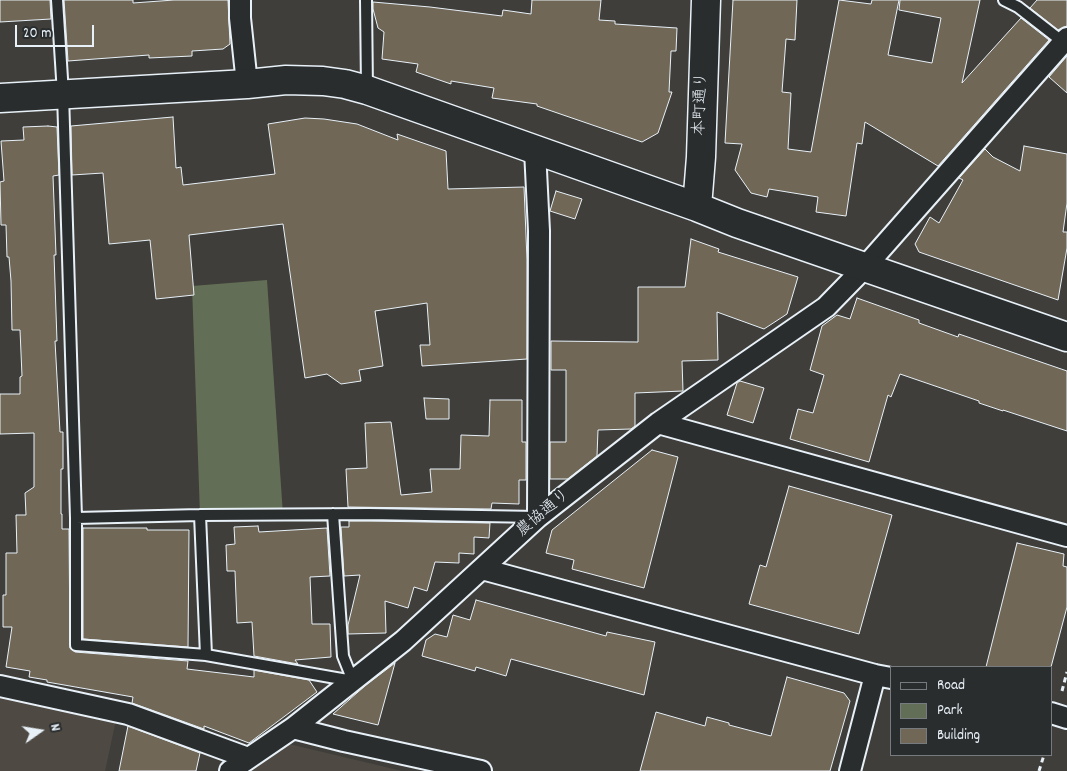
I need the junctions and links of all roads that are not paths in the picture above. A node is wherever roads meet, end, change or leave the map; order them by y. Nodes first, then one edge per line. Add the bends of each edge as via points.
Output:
1 (57, 0) edge
2 (240, 0) edge
3 (366, 0) edge
4 (706, 0) edge
5 (1004, 0) edge
6 (1065, 40) edge
7 (247, 84) junction
8 (366, 90) junction
9 (62, 94) junction
10 (0, 98) edge
11 (535, 150) junction
12 (696, 208) junction
13 (865, 268) junction
14 (1067, 337) edge
15 (658, 423) junction
16 (333, 514) junction
17 (200, 515) junction
18 (538, 517) junction
19 (76, 518) junction
20 (1067, 536) edge
21 (482, 569) junction
22 (206, 655) junction
23 (883, 676) edge
24 (352, 681) junction
25 (0, 686) edge
26 (1052, 713) edge
27 (1067, 718) edge
28 (294, 728) junction
29 (248, 758) junction
30 (230, 771) edge
31 (481, 771) edge
32 (850, 771) edge

1 - 9 lane
2 - 7 street
3 - 8 lane
4 - 12 street, 本町通り via 701,157
5 - 6 lane
6 - 13 street, 農協通り
7 - 8 street via 323,80
7 - 9 street
8 - 11 street
9 - 10 street
9 - 19 lane
11 - 12 street
11 - 18 street via 540,231
12 - 13 street
13 - 14 street
13 - 15 street, 農協通り via 826,307
15 - 18 street, 農協通り
15 - 20 street
16 - 17 lane
16 - 18 lane
16 - 24 lane via 343,656
17 - 19 lane
17 - 22 lane
18 - 21 street, 農協通り
19 - 22 lane via 76,645
21 - 23 street
21 - 24 street, 農協通り via 403,641
22 - 24 lane
23 - 32 street
24 - 28 street, 農協通り
25 - 29 street via 128,714
26 - 27 street
28 - 29 street, 農協通り
28 - 31 street
29 - 30 street, 農協通り

